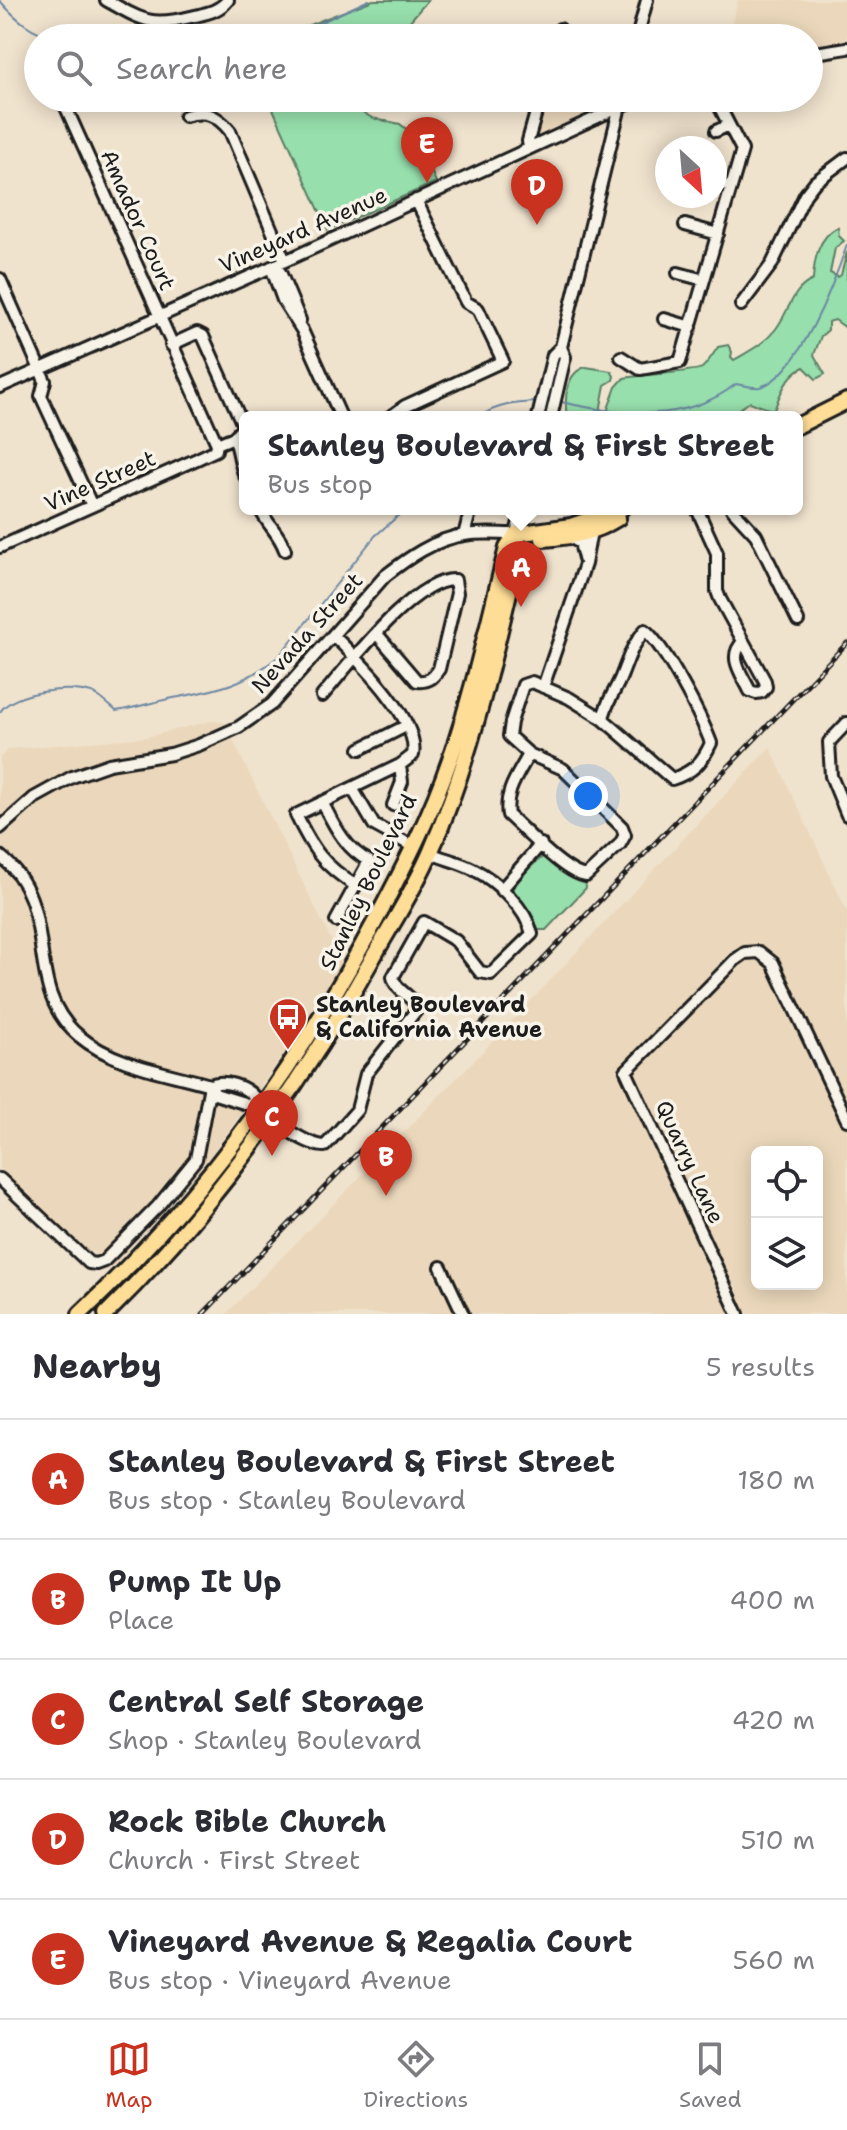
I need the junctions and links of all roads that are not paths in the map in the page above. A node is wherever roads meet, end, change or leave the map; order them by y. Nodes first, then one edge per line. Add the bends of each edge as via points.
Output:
1 (106, 0) edge
2 (228, 0) edge
3 (647, 0) edge
4 (641, 24) edge
5 (847, 48) edge
6 (823, 52) edge
7 (68, 112) edge
8 (536, 112) edge
9 (602, 112) edge
10 (619, 112) edge
11 (722, 112) edge
12 (185, 116) dead end
13 (729, 125) junction
14 (716, 131) dead end
15 (529, 148) junction
16 (847, 158) edge
17 (727, 186) edge
18 (731, 187) junction
19 (416, 200) junction
20 (685, 225) dead end
21 (718, 234) junction
22 (278, 264) junction
23 (678, 273) dead end
24 (0, 279) edge
25 (704, 280) junction
26 (741, 305) dead end
27 (159, 315) junction
28 (664, 319) dead end
29 (691, 327) junction
30 (171, 345) junction
31 (559, 353) junction
32 (621, 357) dead end
33 (39, 369) junction
34 (0, 387) edge
35 (847, 401) edge
36 (338, 411) edge
37 (398, 411) edge
38 (540, 411) edge
39 (552, 411) edge
40 (239, 416) edge
41 (803, 423) edge
42 (239, 432) edge
43 (234, 437) junction
44 (216, 447) junction
45 (239, 449) edge
46 (92, 506) junction
47 (263, 515) edge
48 (469, 515) edge
49 (521, 515) edge
50 (603, 515) edge
51 (620, 515) edge
52 (700, 515) edge
53 (738, 515) edge
54 (591, 531) junction
55 (516, 534) junction
56 (464, 535) junction
57 (570, 537) junction
58 (0, 547) edge
59 (285, 550) dead end
60 (585, 564) junction
61 (798, 621) dead end
62 (377, 634) junction
63 (333, 635) junction
64 (743, 642) dead end
65 (356, 657) junction
66 (543, 687) junction
67 (322, 696) dead end
68 (603, 719) junction
69 (847, 723) edge
70 (406, 726) junction
71 (360, 749) dead end
72 (529, 754) junction
73 (449, 762) junction
74 (400, 765) junction
75 (352, 788) junction
76 (322, 802) junction
77 (393, 805) dead end
78 (847, 813) edge
79 (0, 828) edge
80 (541, 844) junction
81 (414, 847) junction
82 (430, 853) junction
83 (0, 856) edge
84 (356, 886) junction
85 (501, 890) junction
86 (336, 921) dead end
87 (386, 935) junction
88 (346, 991) junction
89 (210, 1085) junction
90 (266, 1113) junction
91 (847, 1120) edge
92 (0, 1179) edge
93 (441, 1267) dead end
94 (80, 1314) edge
95 (106, 1314) edge
96 (463, 1314) edge
97 (738, 1314) edge

1 - 2 street via 160,24 215,11
3 - 4 street
5 - 6 street
7 - 27 street, Amador Court
8 - 15 street
9 - 15 street, Vineyard Avenue
10 - 31 street
11 - 13 street
12 - 22 street via 199,112 219,117 230,131
13 - 14 street
13 - 18 street via 742,150
15 - 19 street, Vineyard Avenue
16 - 26 street via 805,195 772,264
17 - 18 street
18 - 21 street
19 - 22 street, Vineyard Avenue
19 - 37 street via 466,302 478,309 503,361
20 - 21 street
21 - 25 street
22 - 27 street, Vineyard Avenue
22 - 36 street via 283,300
23 - 25 street
24 - 33 street
25 - 29 street
27 - 30 street, Amador Court
27 - 33 street, Vineyard Avenue
28 - 29 street
29 - 32 street via 680,362 640,369
30 - 40 street via 197,333 203,336
30 - 44 street, Amador Court
31 - 38 street
31 - 39 street
33 - 34 street, Vineyard Avenue
33 - 46 street via 45,381 41,396
35 - 41 main road
42 - 43 street
43 - 44 street, Vine Street
43 - 45 street
44 - 46 street, Vine Street
46 - 58 street, Vine Street
47 - 59 street
48 - 56 street
49 - 55 street
50 - 55 main road
51 - 54 main road
52 - 64 street via 717,553 717,591
53 - 61 street via 756,535
54 - 57 main road
54 - 60 street
55 - 56 street, Nevada Street
55 - 57 main road
55 - 73 main road, Stanley Boulevard via 507,548
55 - 82 main road, Stanley Boulevard via 519,550 484,700
56 - 63 street, Nevada Street via 406,560 385,576
57 - 60 street via 580,543
60 - 66 street
62 - 62 street via 427,589 455,580 457,593 433,678 417,681
62 - 65 street
63 - 65 street
63 - 79 street, Nevada Street via 272,704 239,727 171,754 109,764 72,777 34,798
65 - 67 street
65 - 70 street via 388,694
66 - 68 street
66 - 72 street via 523,685 511,722 509,736
68 - 68 street via 672,779 703,761 711,743 658,641 645,630 631,648
69 - 78 street via 829,742 831,776
70 - 71 street
70 - 74 street via 415,745 413,755
72 - 80 street via 511,786 508,815
72 - 80 street via 563,769 625,835 586,876
73 - 81 main road, Stanley Boulevard
73 - 82 main road via 448,784 428,837
74 - 75 street
74 - 77 street via 402,782
75 - 76 street
75 - 81 street via 374,825
76 - 84 street via 340,836 369,861
76 - 84 street via 296,815 317,856
80 - 85 street
81 - 87 main road via 417,861
81 - 88 main road, Stanley Boulevard
82 - 85 street via 474,869
82 - 87 main road, Stanley Boulevard
83 - 89 street via 31,895 44,977 69,1025 96,1048 124,1061
84 - 86 street
85 - 90 street via 526,916 532,934 491,974 480,972 456,941 424,922 393,977 418,1008 366,1074 357,1110 325,1146 314,1146
87 - 88 main road, Stanley Boulevard
88 - 90 main road, Stanley Boulevard
89 - 90 street via 215,1094
89 - 92 street via 196,1159 110,1258 89,1263
90 - 94 main road, Stanley Boulevard
90 - 95 main road, Stanley Boulevard via 195,1219
91 - 97 street, Quarry Lane via 773,963 759,952 735,960 626,1071
93 - 96 street

